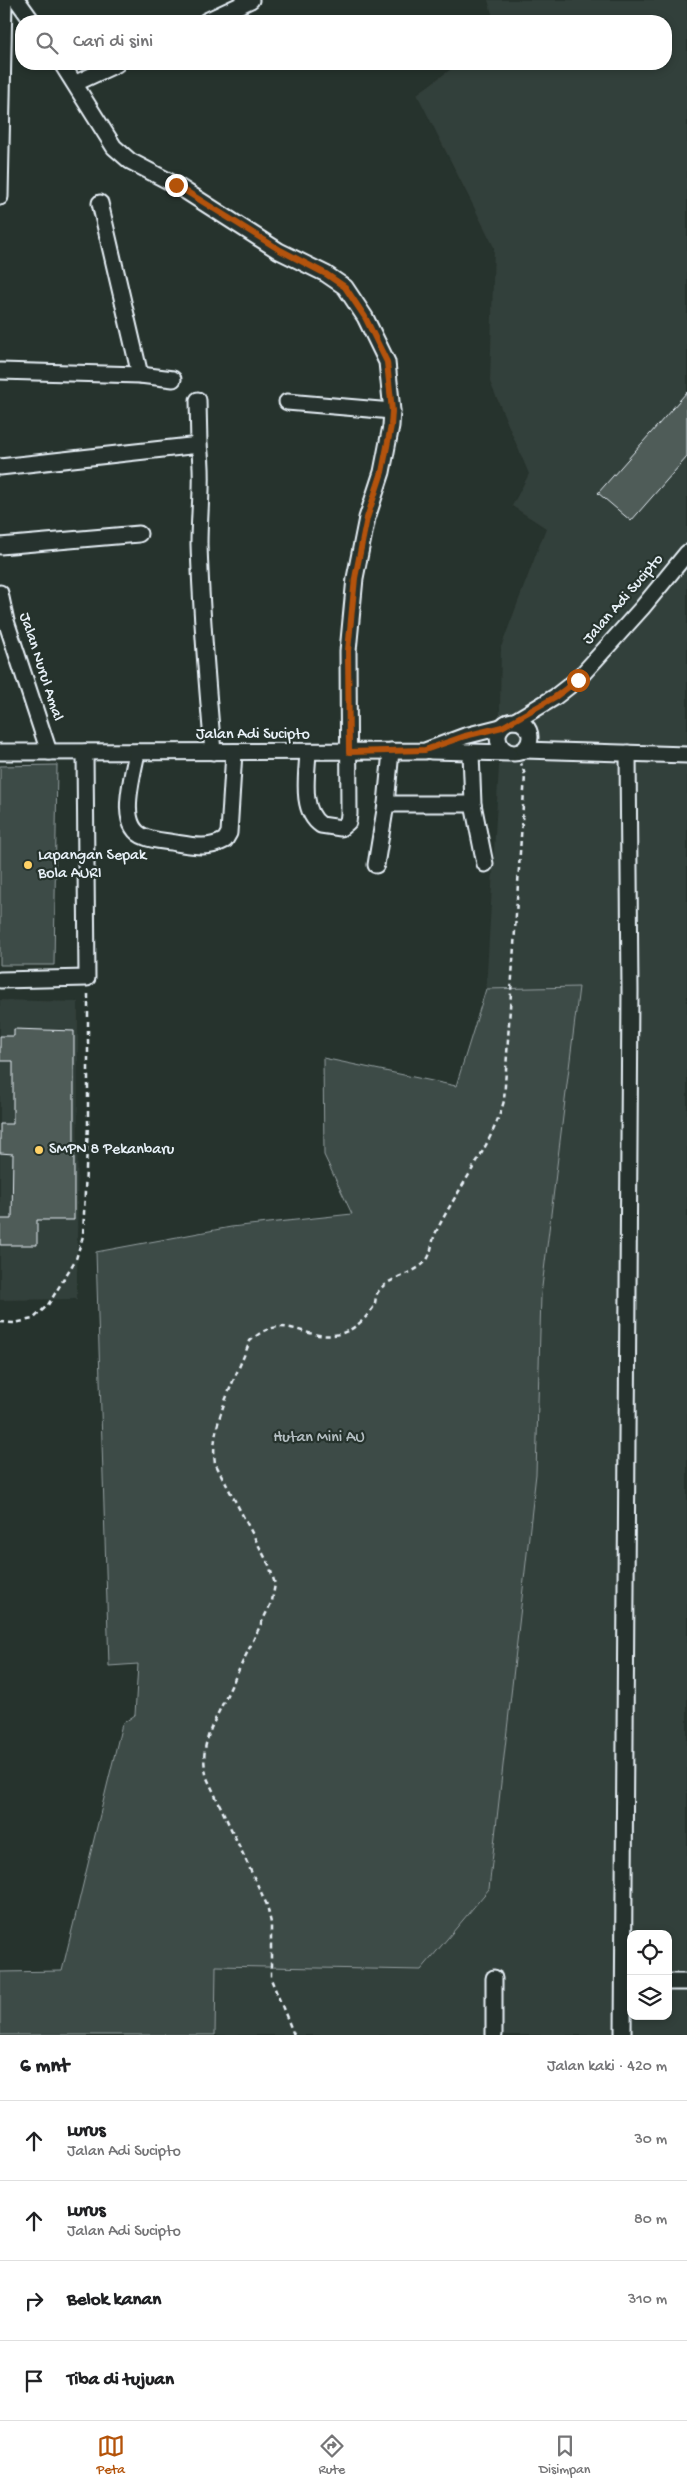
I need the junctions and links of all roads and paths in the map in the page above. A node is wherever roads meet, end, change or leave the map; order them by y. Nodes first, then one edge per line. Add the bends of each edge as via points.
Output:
1 (4, 0) edge
2 (18, 0) edge
3 (251, 0) edge
4 (28, 15) edge
5 (219, 15) edge
6 (66, 70) edge
7 (104, 70) edge
8 (76, 83) junction
9 (0, 197) edge
10 (100, 203) dead end
11 (0, 371) edge
12 (140, 375) junction
13 (173, 379) dead end
14 (198, 400) dead end
15 (286, 402) dead end
16 (392, 411) junction
17 (200, 445) junction
18 (0, 467) edge
19 (139, 534) dead end
20 (0, 546) edge
21 (687, 553) edge
22 (0, 592) edge
23 (508, 724) junction
24 (425, 750) junction
25 (0, 752) edge
26 (49, 752) junction
27 (85, 752) junction
28 (136, 752) junction
29 (213, 752) junction
30 (234, 752) junction
31 (308, 752) junction
32 (349, 752) junction
33 (391, 752) junction
34 (517, 752) junction
35 (471, 753) junction
36 (628, 753) junction
37 (687, 755) edge
38 (386, 804) junction
39 (473, 804) junction
40 (485, 864) dead end
41 (376, 865) dead end
42 (87, 978) junction
43 (0, 980) edge
44 (0, 1322) edge
45 (628, 1975) edge
46 (494, 1978) dead end
47 (672, 1982) edge
48 (687, 1982) edge
49 (627, 1993) edge
50 (294, 2035) edge
51 (494, 2035) edge
52 (623, 2035) edge

1 - 9 street
2 - 4 street
3 - 5 street
6 - 8 street
7 - 8 street
8 - 16 street via 114,147 130,161 176,185 345,287 365,317 387,362
10 - 12 street
11 - 12 street
12 - 13 street
14 - 17 street
15 - 16 street
16 - 32 street via 388,445 367,518 355,578 348,651
17 - 18 street
17 - 29 street via 202,627
19 - 20 street
21 - 23 street, Jalan Adi Sucipto via 578,680
22 - 26 street, Jalan Nurul Amal via 6,621
23 - 24 street, Jalan Adi Sucipto
23 - 34 street via 499,732 498,742 501,747
23 - 34 street via 520,723 528,730 530,741
24 - 33 street, Jalan Adi Sucipto
24 - 35 street
25 - 26 street, Jalan Adi Sucipto
26 - 27 street, Jalan Adi Sucipto
27 - 28 street, Jalan Adi Sucipto
27 - 42 street
28 - 29 street, Jalan Adi Sucipto
28 - 30 street via 128,808 135,831 146,838 202,847 225,840 229,833
29 - 30 street, Jalan Adi Sucipto
30 - 31 street, Jalan Adi Sucipto
31 - 32 street, Jalan Adi Sucipto
31 - 32 street via 310,814 321,825 341,828 348,822
32 - 33 street, Jalan Adi Sucipto
33 - 38 street
34 - 35 street
34 - 36 street
34 - 50 path via 525,775 504,1101 490,1140 436,1232 428,1258 378,1292 374,1306 354,1328 326,1336 277,1326 262,1330 250,1341 215,1430 215,1463 269,1564 275,1584 272,1601 211,1728 204,1746 203,1761 206,1778 267,1905 271,1923 271,1979
35 - 39 street
36 - 37 street
36 - 45 street
38 - 39 street
38 - 41 street
39 - 40 street
42 - 43 street
42 - 44 path via 88,1124 83,1236 76,1259 48,1305 33,1319
46 - 51 street
47 - 48 street
49 - 52 street

